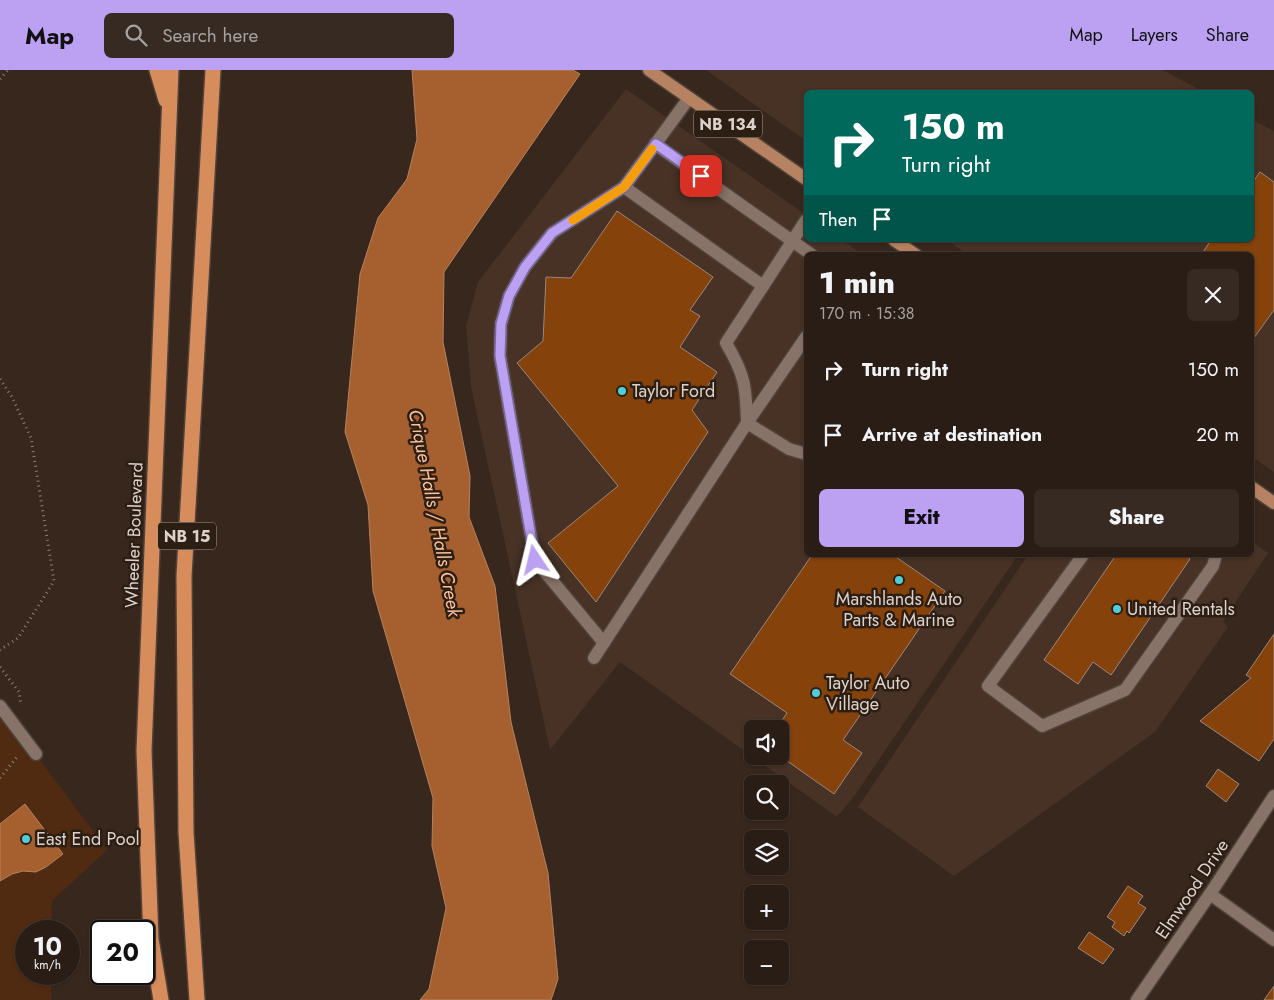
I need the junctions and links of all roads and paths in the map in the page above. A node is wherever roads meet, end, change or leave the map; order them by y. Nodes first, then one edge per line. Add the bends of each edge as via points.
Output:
1 (8, 70) edge
2 (157, 70) edge
3 (171, 70) edge
4 (650, 70) edge
5 (213, 71) edge
6 (0, 80) edge
7 (689, 98) junction
8 (169, 110) junction
9 (656, 144) junction
10 (804, 178) edge
11 (624, 187) junction
12 (804, 223) edge
13 (792, 242) junction
14 (897, 242) edge
15 (807, 252) edge
16 (912, 252) edge
17 (763, 286) junction
18 (804, 340) edge
19 (0, 379) edge
20 (747, 424) junction
21 (804, 453) edge
22 (1254, 489) edge
23 (1274, 503) edge
24 (1082, 557) edge
25 (1215, 557) edge
26 (604, 643) junction
27 (0, 650) edge
28 (594, 658) dead end
29 (0, 706) edge
30 (28, 742) junction
31 (36, 754) dead end
32 (0, 778) edge
33 (1274, 796) edge
34 (1210, 894) junction
35 (1274, 940) edge
36 (161, 1000) edge
37 (197, 1000) edge
38 (1137, 1000) edge

1 - 6 path
2 - 8 highway
3 - 8 highway, Wheeler Boulevard / NB 15
4 - 7 main road, NB 134
5 - 37 highway, NB 15 via 184,576 186,832
7 - 9 street
7 - 10 main road, NB 134
8 - 36 highway, Wheeler Boulevard / NB 15 via 144,751 151,939
9 - 11 street
9 - 13 street
11 - 17 street
11 - 26 street via 552,233 525,267 509,296 501,324 500,356 535,560
12 - 13 street
13 - 15 street
13 - 17 street
14 - 16 main road
17 - 20 street via 726,343 739,365 746,390
18 - 20 street
19 - 27 path via 31,438 54,581 18,638
20 - 21 street via 789,449
20 - 26 street
22 - 23 main road
24 - 25 street via 988,686 1042,726 1125,690 1213,566
26 - 28 street
29 - 30 street
30 - 31 street
30 - 32 path
33 - 34 street, Elmwood Drive
34 - 35 street
34 - 38 street, Elmwood Drive

